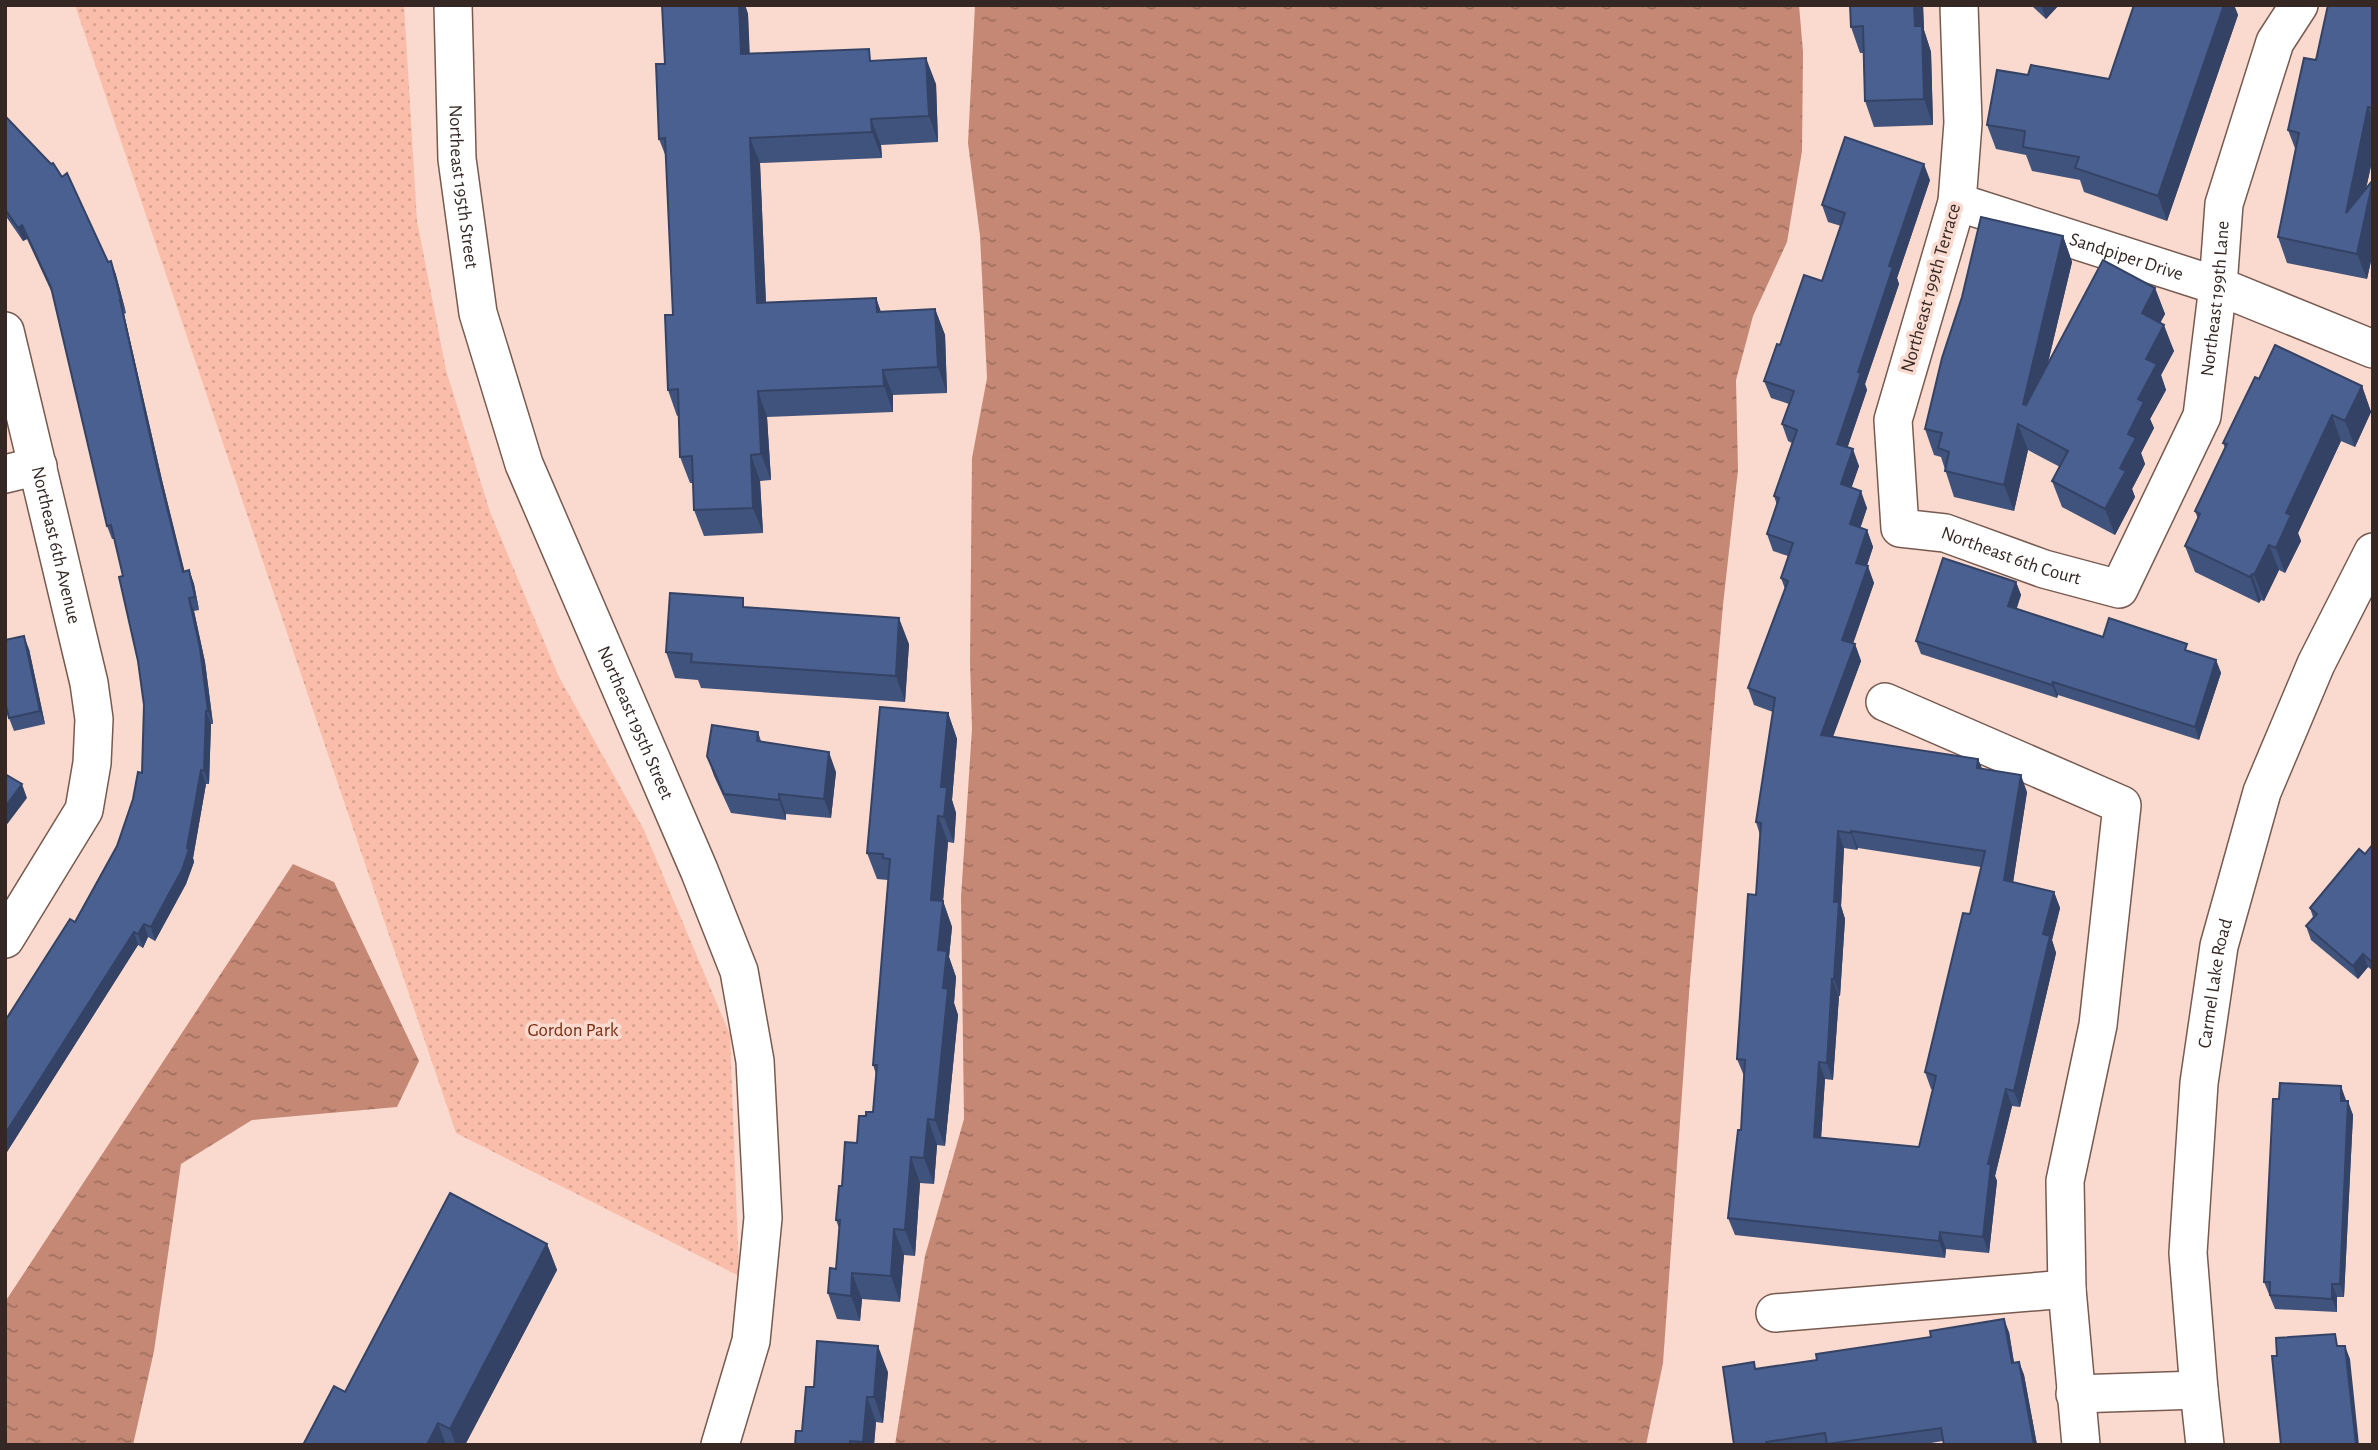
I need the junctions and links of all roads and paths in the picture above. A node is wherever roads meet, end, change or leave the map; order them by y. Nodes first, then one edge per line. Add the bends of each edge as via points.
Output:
1 (453, 5) edge
2 (1959, 5) edge
3 (2299, 5) edge
4 (1957, 202) junction
5 (2218, 286) junction
6 (5, 331) edge
7 (2373, 349) edge
8 (22, 470) edge
9 (1900, 528) joint
10 (2373, 552) edge
11 (2119, 589) joint
12 (1885, 702) dead end
13 (5, 939) edge
14 (2067, 1289) junction
15 (1775, 1313) dead end
16 (2199, 1390) junction
17 (2075, 1394) junction
18 (720, 1445) edge
19 (2081, 1445) edge
20 (2205, 1445) edge

1 - 18 street, Northeast 195th Street via 457,159 478,313 524,464 739,971 755,1062 763,1218 751,1341
2 - 4 street, Northeast 199th Terrace via 1963,122
3 - 5 street, Northeast 199th Lane via 2275,42 2224,204
4 - 5 street, Sandpiper Drive
4 - 9 street, Northeast 199th Terrace via 1894,420
5 - 7 street, Sandpiper Drive
5 - 11 street, Northeast 199th Lane via 2202,416
6 - 8 street, Northeast 6th Avenue
8 - 13 street, Northeast 6th Avenue via 89,683 94,719 84,810
9 - 11 street, Northeast 6th Court via 1945,533 2044,569
10 - 16 street, Carmel Lake Road via 2316,664 2262,792 2219,946 2199,1083 2188,1253
12 - 14 street via 2122,805 2098,1025 2065,1181
14 - 15 street
14 - 17 street
16 - 17 street
16 - 20 street, Carmel Lake Road
17 - 19 street

